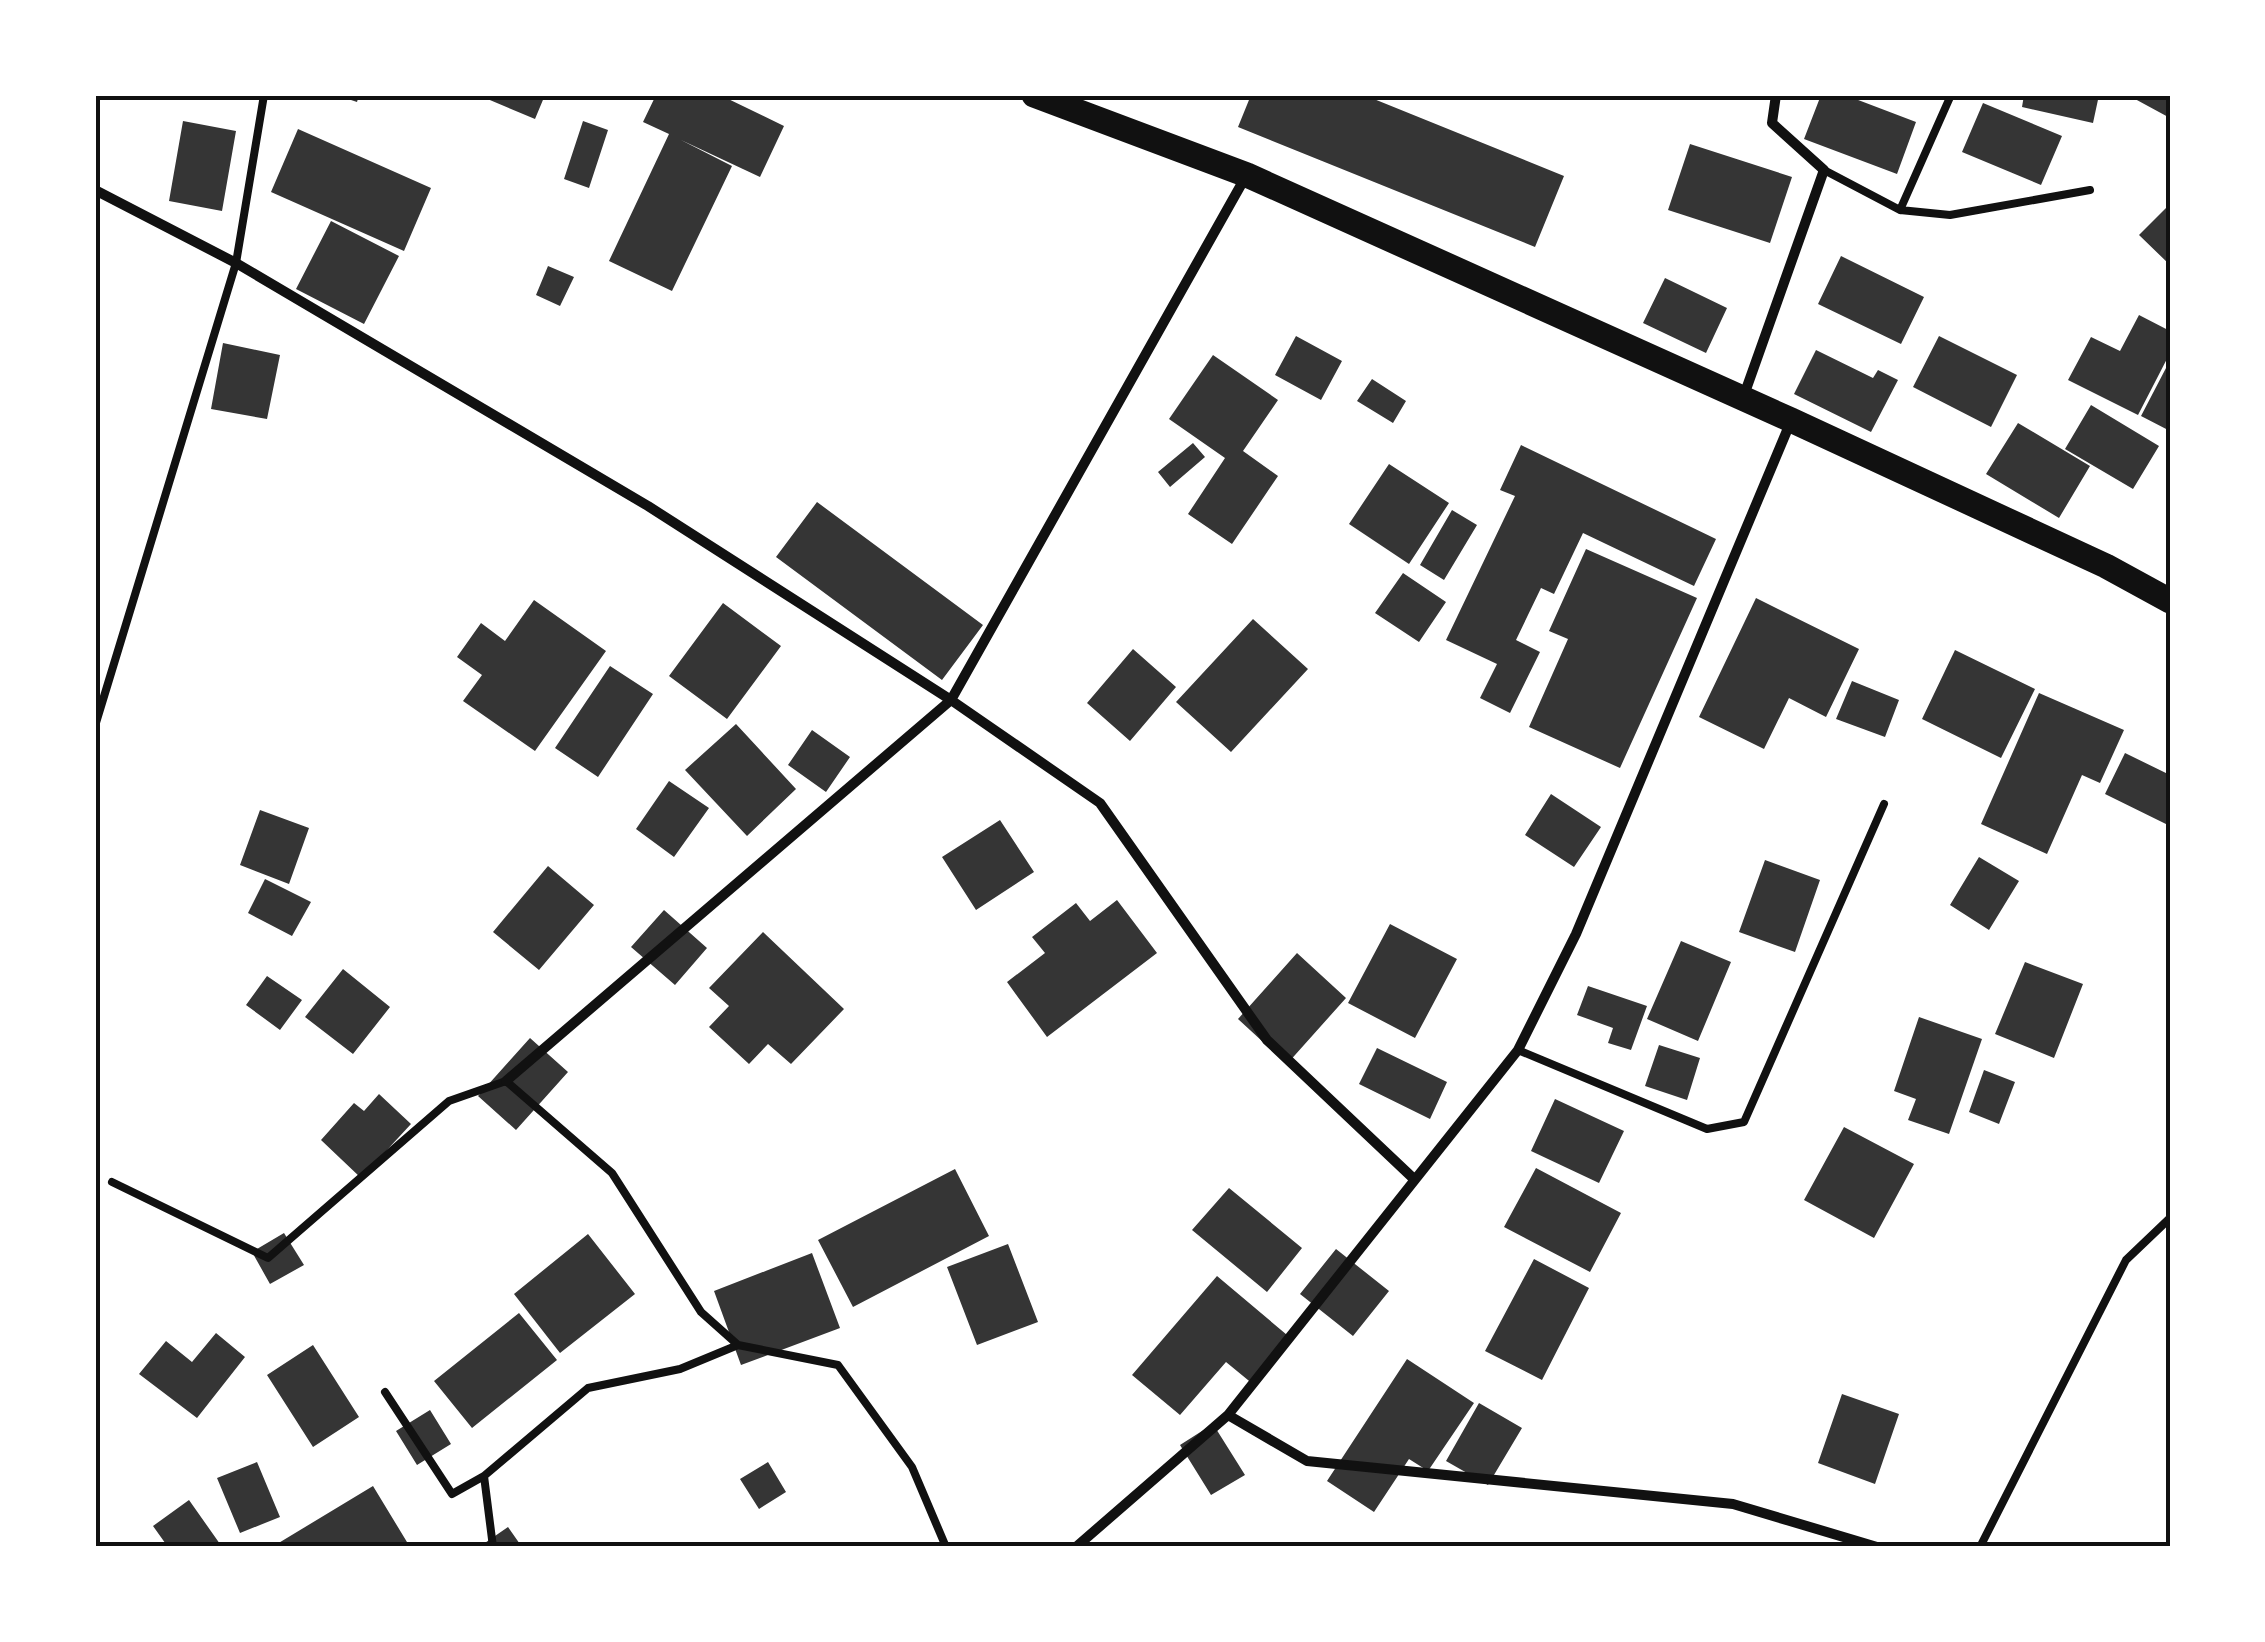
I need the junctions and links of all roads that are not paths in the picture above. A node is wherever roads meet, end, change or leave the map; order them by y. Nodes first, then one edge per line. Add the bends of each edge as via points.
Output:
1 (264, 95) edge
2 (1034, 95) edge
3 (1776, 95) edge
4 (1951, 95) edge
5 (1824, 170) junction
6 (1247, 175) junction
7 (95, 190) edge
8 (2090, 190) dead end
9 (1900, 210) junction
10 (236, 263) junction
11 (1743, 398) junction
12 (1791, 420) junction
13 (2170, 601) edge
14 (951, 700) junction
15 (95, 726) edge
16 (1884, 804) dead end
17 (1518, 1050) junction
18 (506, 1081) junction
19 (1414, 1179) junction
20 (112, 1182) dead end
21 (2170, 1218) edge
22 (738, 1345) junction
23 (386, 1392) dead end
24 (1228, 1415) junction
25 (484, 1476) junction
26 (492, 1547) edge
27 (946, 1547) edge
28 (1076, 1547) edge
29 (1877, 1547) edge
30 (1980, 1547) edge

1 - 10 lane
2 - 6 main road
3 - 5 street via 1772,123
4 - 9 lane
5 - 9 lane
5 - 11 street
6 - 11 main road
6 - 14 street
7 - 10 street
8 - 9 lane via 1950,214
10 - 14 street via 648,506
10 - 15 lane
11 - 12 main road
12 - 13 main road
12 - 17 street via 1576,934
14 - 18 street
14 - 19 street via 1100,803 1267,1040
16 - 17 lane via 1744,1122 1707,1129
17 - 19 street
18 - 20 lane via 448,1101 268,1258
18 - 22 lane via 612,1174 701,1312
19 - 24 street
21 - 30 lane via 2126,1260
22 - 25 lane via 680,1369 588,1388
22 - 27 lane via 838,1365 912,1467
23 - 25 lane via 452,1494
24 - 28 street
24 - 29 street via 1307,1461 1733,1504
25 - 26 lane

